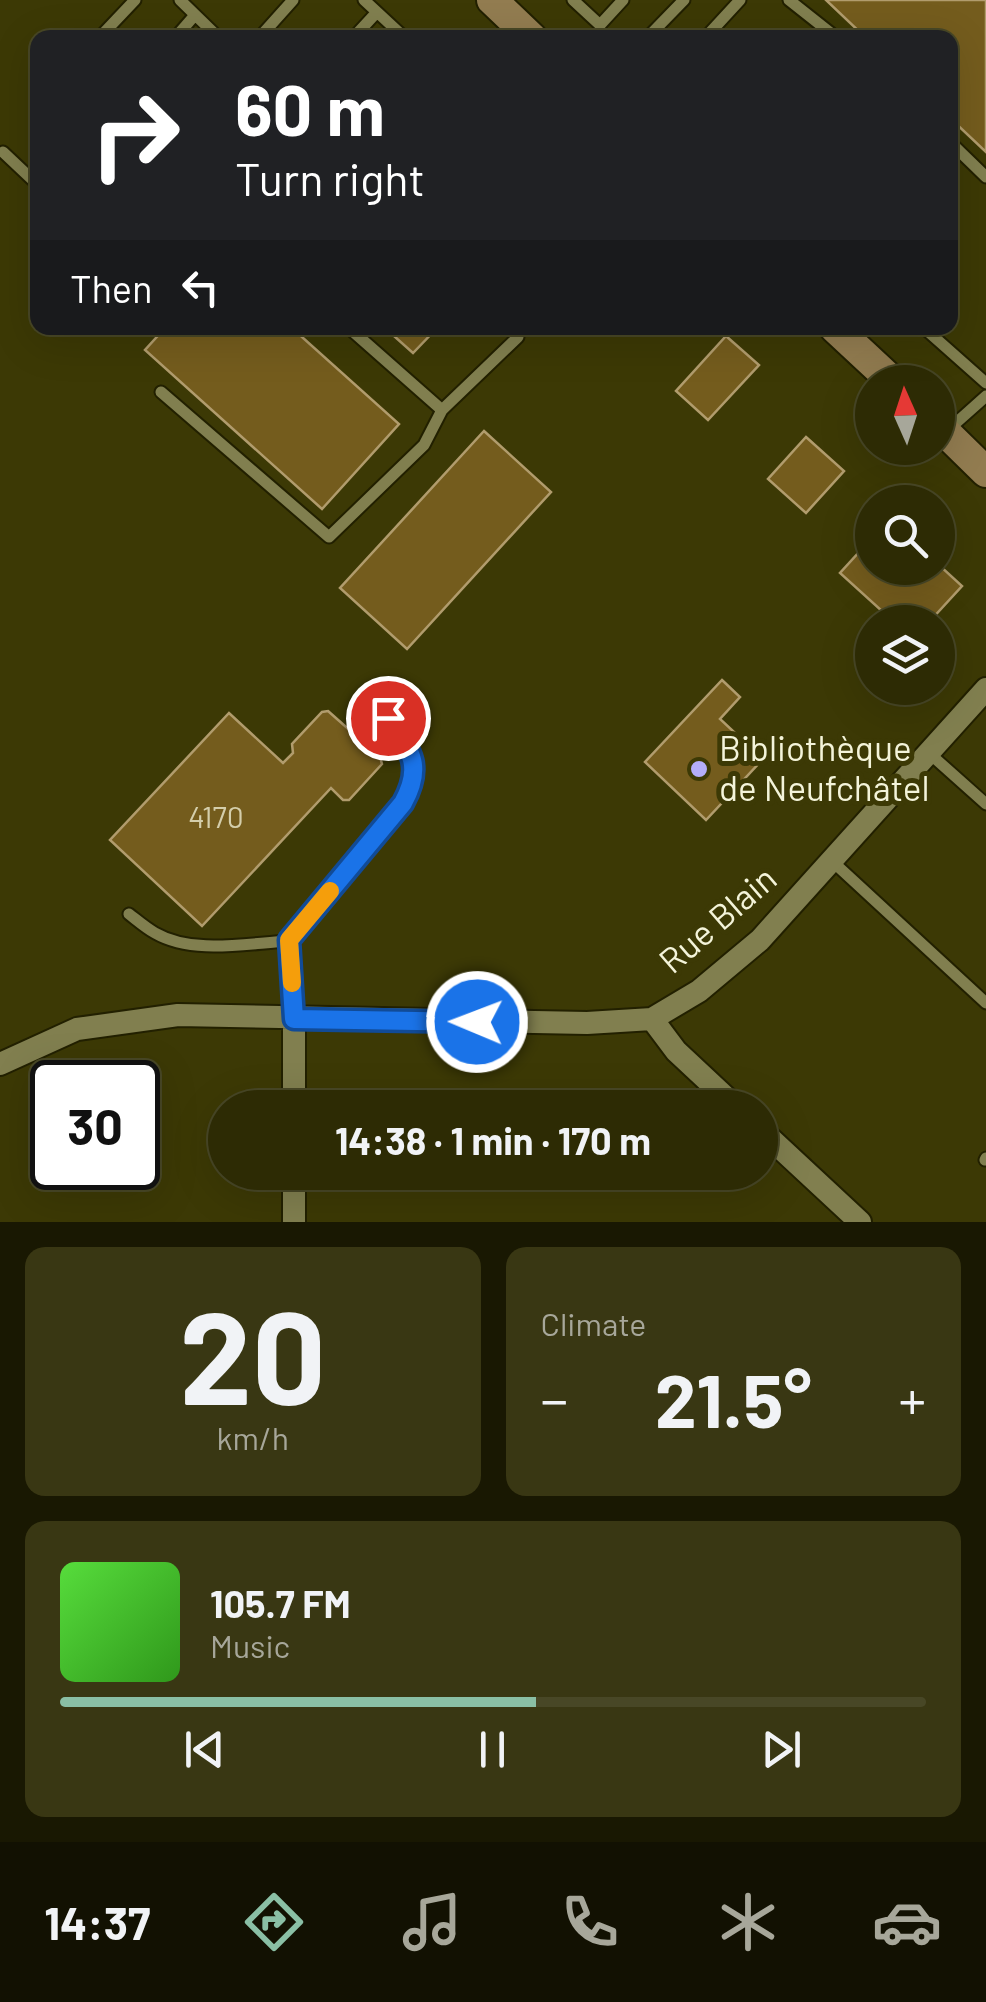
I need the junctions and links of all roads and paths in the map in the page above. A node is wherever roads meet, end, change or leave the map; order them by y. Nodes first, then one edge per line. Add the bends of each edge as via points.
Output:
1 (135, 0) edge
2 (180, 0) edge
3 (294, 0) edge
4 (364, 0) edge
5 (492, 0) edge
6 (573, 0) edge
7 (623, 0) edge
8 (684, 0) edge
9 (740, 0) edge
10 (789, 0) edge
11 (377, 12) junction
12 (195, 15) junction
13 (107, 30) edge
14 (182, 30) edge
15 (211, 30) edge
16 (266, 30) edge
17 (360, 30) edge
18 (397, 30) edge
19 (524, 30) edge
20 (655, 30) edge
21 (712, 30) edge
22 (828, 30) edge
23 (958, 150) edge
24 (4, 152) dead end
25 (986, 176) edge
26 (30, 177) edge
27 (357, 335) edge
28 (843, 335) edge
29 (932, 335) edge
30 (518, 338) dead end
31 (875, 365) edge
32 (986, 383) edge
33 (161, 392) dead end
34 (986, 396) edge
35 (442, 410) junction
36 (955, 419) edge
37 (955, 442) edge
38 (986, 472) edge
39 (986, 689) edge
40 (388, 718) dead end
41 (929, 753) junction
42 (986, 804) edge
43 (832, 862) junction
44 (129, 914) dead end
45 (289, 940) junction
46 (986, 1004) edge
47 (652, 1018) junction
48 (294, 1019) junction
49 (0, 1064) edge
50 (294, 1090) edge
51 (718, 1090) edge
52 (778, 1146) edge
53 (294, 1190) edge
54 (294, 1222) edge
55 (860, 1222) edge

1 - 13 lane
2 - 12 lane
3 - 16 lane
4 - 11 lane
5 - 19 main road
6 - 7 lane via 600,24
8 - 20 lane
9 - 21 lane
10 - 22 lane
11 - 17 lane
11 - 18 lane
12 - 14 lane
12 - 15 lane
23 - 25 lane
24 - 26 lane
27 - 35 lane
28 - 31 main road
29 - 32 lane
30 - 35 lane
33 - 35 lane via 329,537 424,446
34 - 36 lane
37 - 38 main road
39 - 41 street, Rue Blain
40 - 45 lane via 411,751 410,790
41 - 42 lane
41 - 43 street, Rue Blain
43 - 46 lane
43 - 47 street, Rue Blain via 760,940 700,992
44 - 45 lane via 156,934 208,946
45 - 48 lane
47 - 48 street, Rue Blain via 587,1024
47 - 51 street
48 - 49 street, Rue Blain via 178,1014 77,1030
48 - 50 street
52 - 55 street
53 - 54 street

